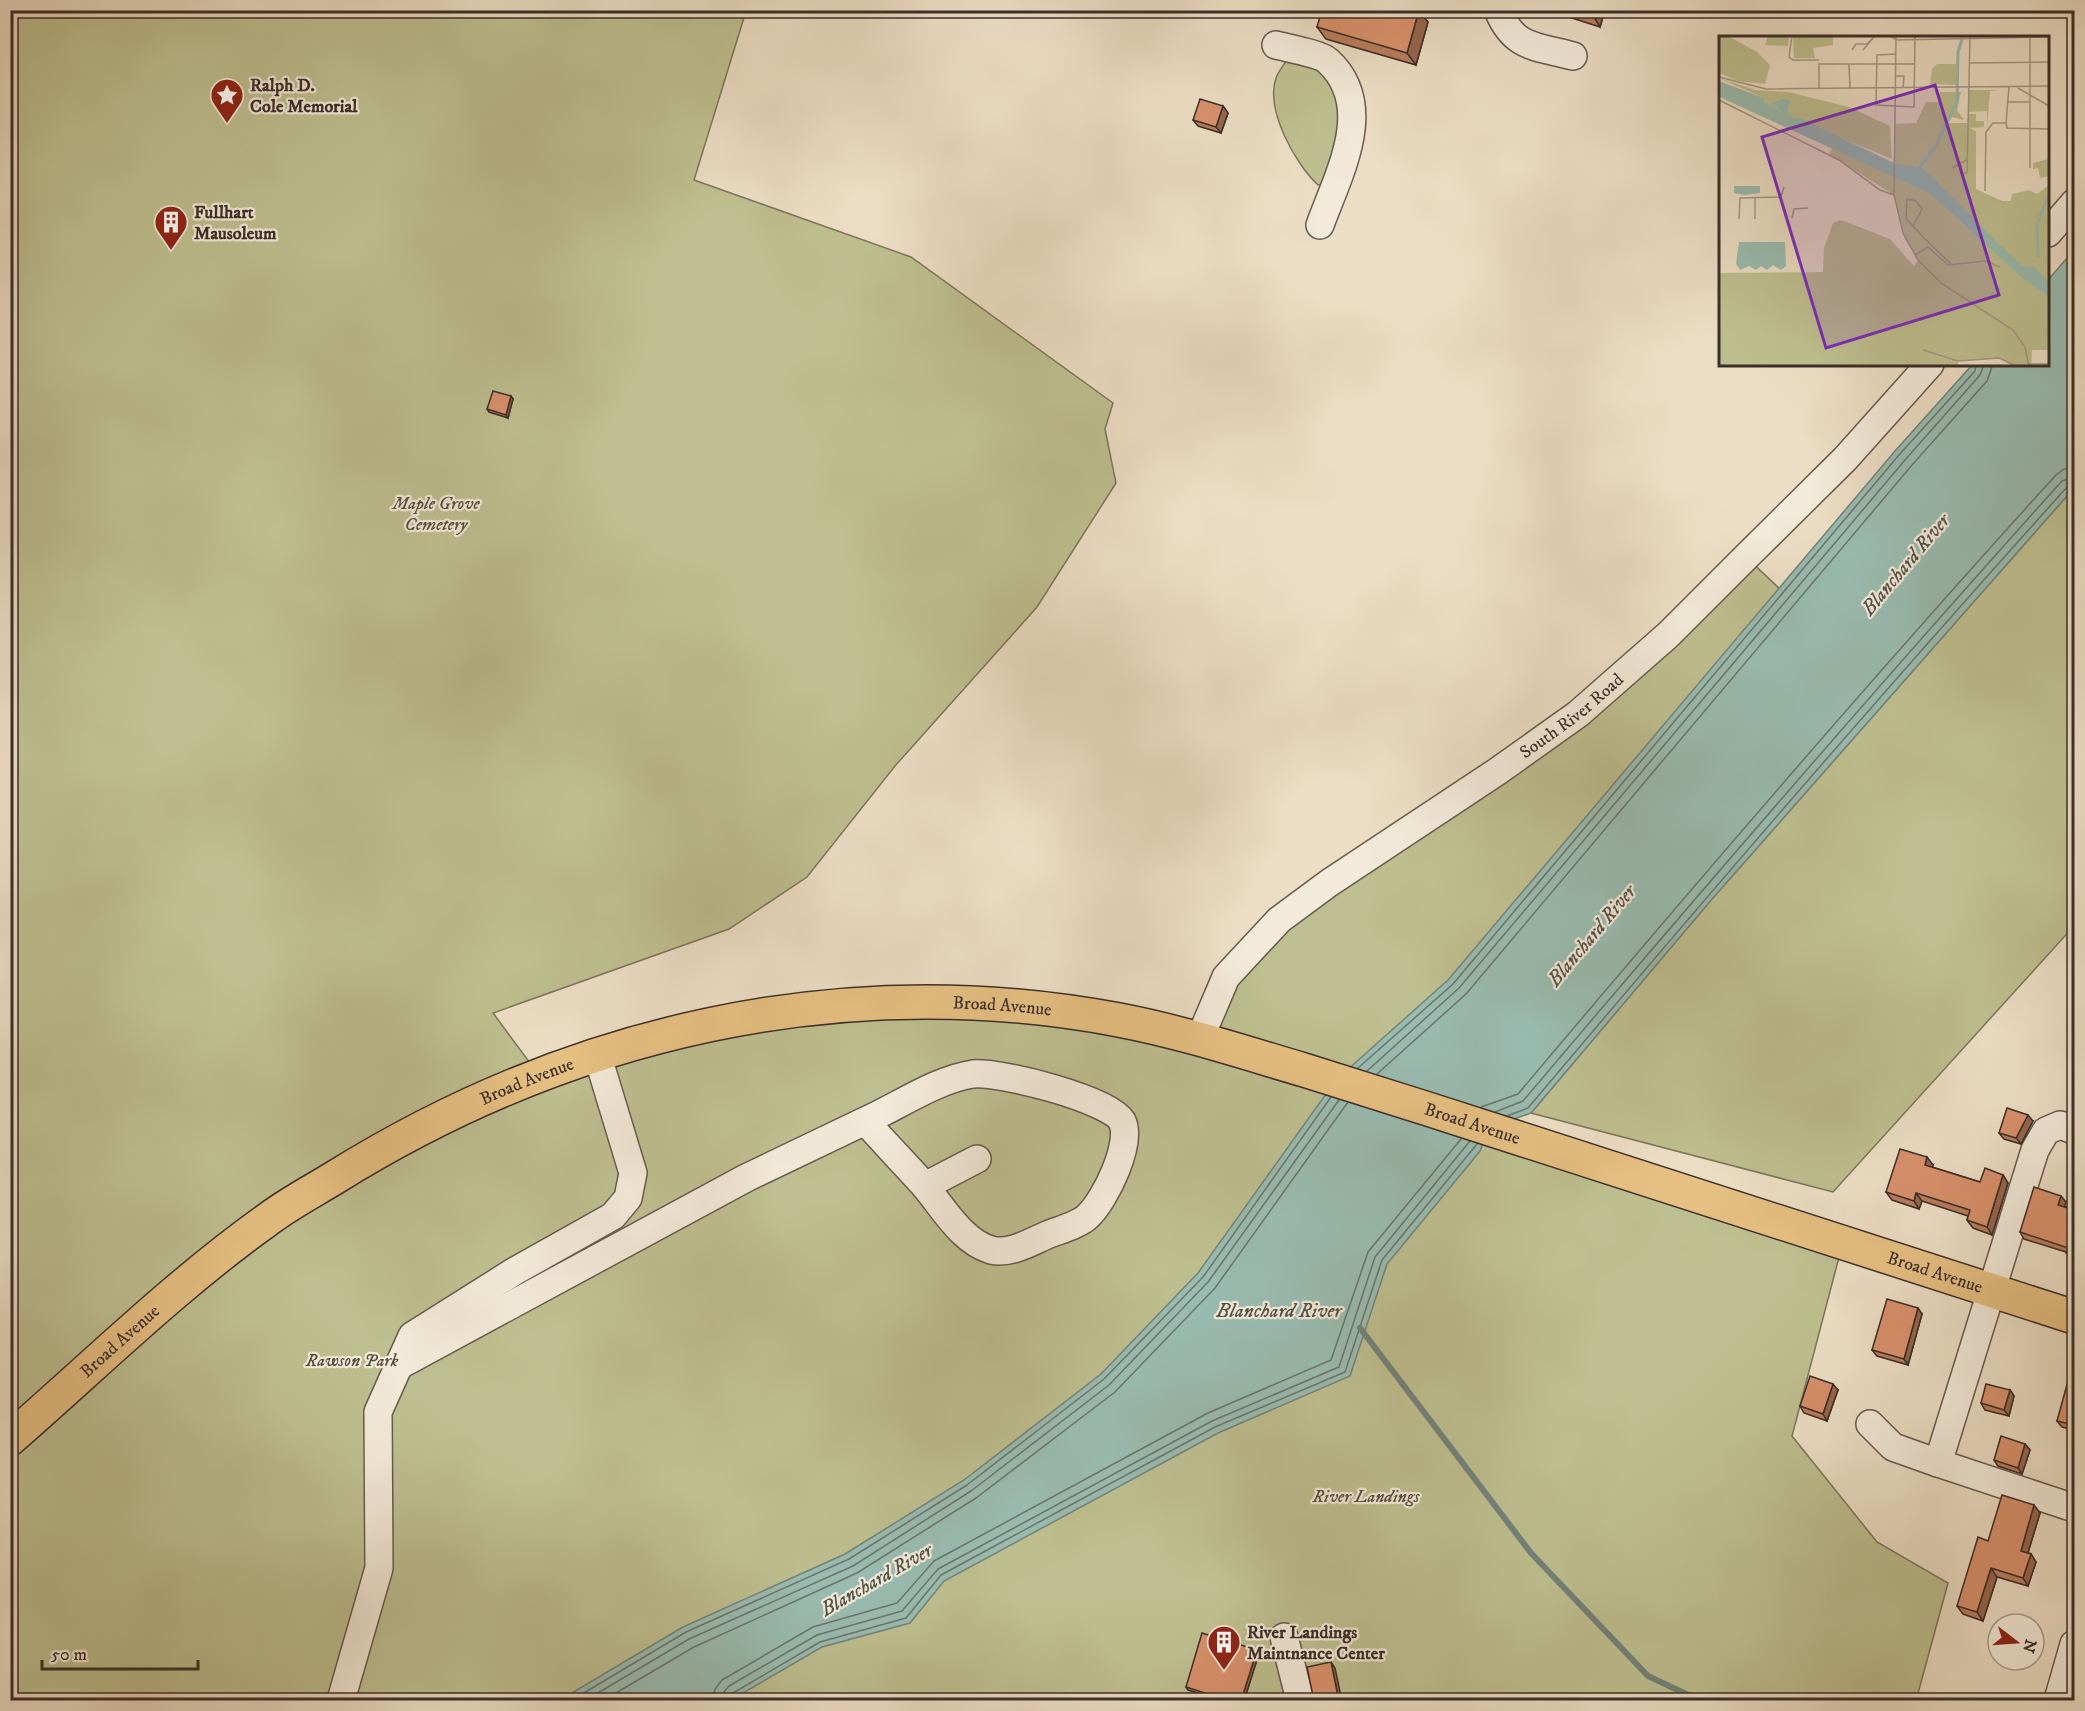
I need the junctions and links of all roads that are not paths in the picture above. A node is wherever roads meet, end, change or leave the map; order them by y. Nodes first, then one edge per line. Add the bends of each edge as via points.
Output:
1 (1498, 10) edge
2 (1275, 45) dead end
3 (1573, 56) dead end
4 (2074, 203) edge
5 (1320, 225) dead end
6 (2049, 232) edge
7 (1928, 366) edge
8 (1200, 1038) junction
9 (597, 1054) junction
10 (865, 1121) junction
11 (2074, 1130) edge
12 (977, 1159) dead end
13 (925, 1186) junction
14 (1992, 1290) junction
15 (2074, 1317) edge
16 (398, 1366) junction
17 (1870, 1424) dead end
18 (10, 1439) edge
19 (1938, 1462) junction
20 (2074, 1508) edge
21 (1284, 1637) dead end
22 (2074, 1644) edge
23 (341, 1701) edge
24 (1300, 1701) edge
25 (2058, 1701) edge

1 - 3 street via 1506,29 1519,41
2 - 5 street via 1327,60 1349,90 1354,116
4 - 6 street
7 - 8 street, South River Road via 1779,525 1668,635 1578,714 1279,920 1226,977
8 - 9 main road, Broad Avenue via 1058,1011 961,1003 888,1004 763,1015 680,1031
8 - 14 main road, Broad Avenue
9 - 16 street via 633,1173 628,1198 613,1216 515,1271 412,1336
9 - 18 main road, Broad Avenue via 538,1074 460,1108 368,1157 269,1218 197,1275
10 - 13 street
10 - 13 street via 955,1078 976,1074 1033,1083 1096,1102 1122,1122 1125,1141 1112,1181 1088,1216 1019,1247 993,1251 978,1244 963,1233
10 - 16 street via 746,1178
11 - 14 street via 2060,1125 2046,1131 2035,1150
12 - 13 street
14 - 15 main road, Broad Avenue
14 - 19 street
16 - 23 street via 378,1412 379,1568
17 - 19 street via 1893,1447
19 - 20 street
21 - 24 street
22 - 25 street

